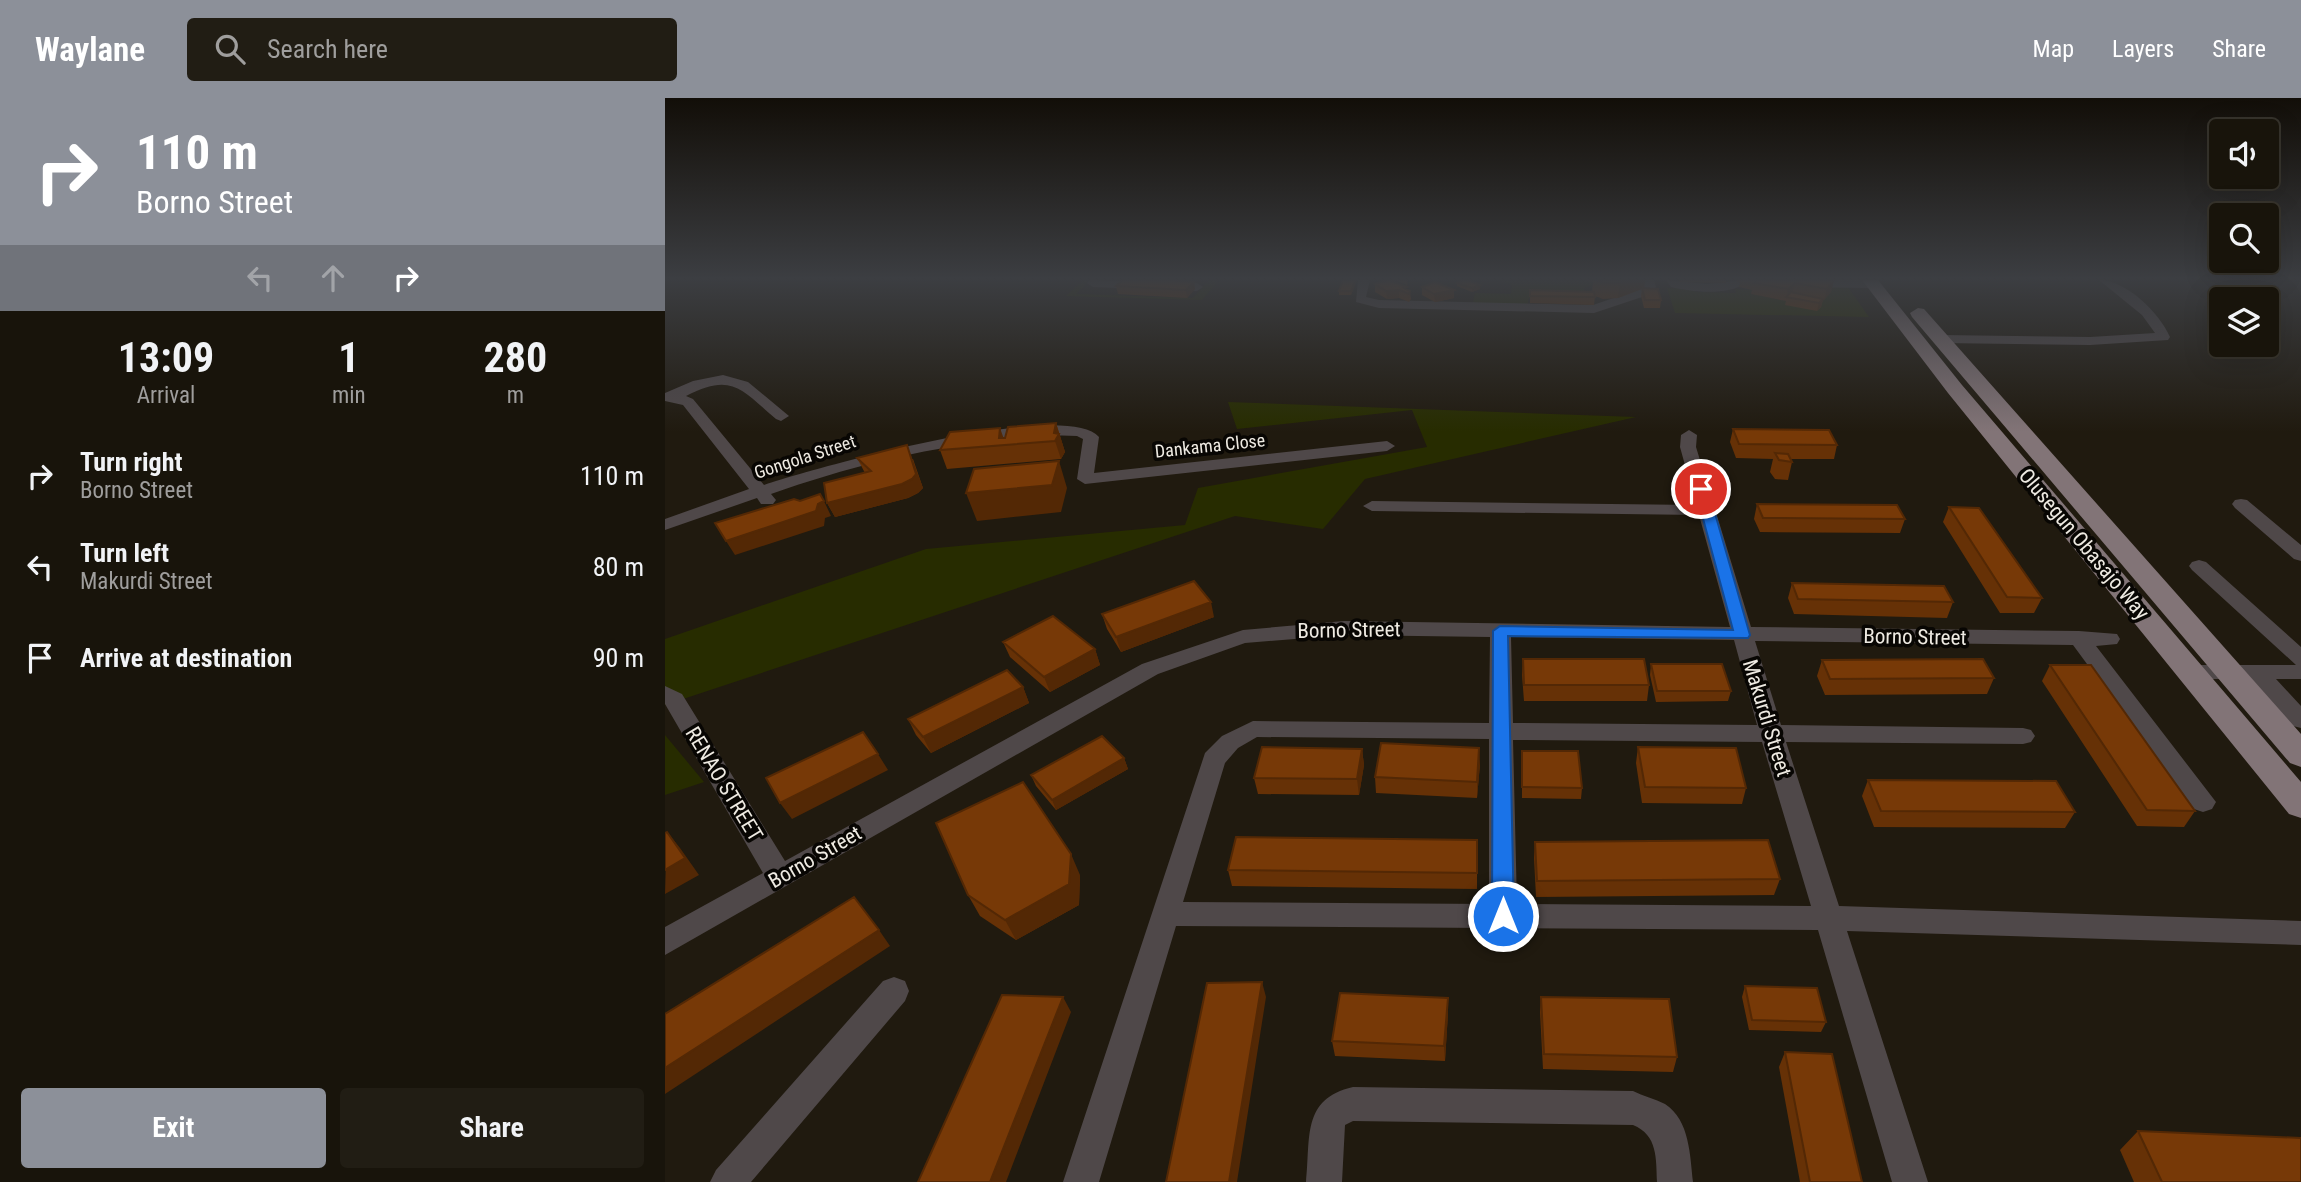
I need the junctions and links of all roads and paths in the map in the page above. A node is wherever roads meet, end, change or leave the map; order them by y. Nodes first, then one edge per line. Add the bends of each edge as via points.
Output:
1 (1914, 331) edge
2 (1931, 331) edge
3 (2161, 331) edge
4 (1941, 340) junction
5 (669, 396) edge
6 (781, 415) dead end
7 (1086, 434) joint
8 (1689, 435) dead end
9 (1387, 446) dead end
10 (759, 492) junction
11 (2241, 504) dead end
12 (1371, 506) dead end
13 (776, 510) edge
14 (1708, 510) junction
15 (665, 526) edge
16 (2301, 555) edge
17 (2199, 566) dead end
18 (1500, 631) junction
19 (1742, 635) junction
20 (2079, 638) junction
21 (2109, 639) dead end
22 (2301, 659) edge
23 (2191, 672) junction
24 (2229, 673) junction
25 (2258, 673) junction
26 (2301, 673) edge
27 (665, 695) edge
28 (2301, 720) edge
29 (1501, 730) junction
30 (1771, 732) junction
31 (2023, 736) dead end
32 (2301, 755) edge
33 (2203, 802) dead end
34 (2301, 805) edge
35 (780, 877) junction
36 (1166, 914) junction
37 (1503, 916) junction
38 (1828, 918) junction
39 (2301, 933) edge
40 (665, 942) edge
41 (894, 991) dead end
42 (728, 1182) edge
43 (1081, 1182) edge
44 (1324, 1182) edge
45 (1675, 1182) edge
46 (1910, 1182) edge

1 - 23 main road, Olusegun Obasajo Way via 1955,389
2 - 4 main road, Olusegun Obasajo Way
3 - 4 street via 2163,337 2091,341
4 - 24 main road, Olusegun Obasajo Way
5 - 6 street via 701,382 729,378
5 - 10 street via 688,402
7 - 9 street, Dankama Close via 1091,437 1085,479
7 - 10 street, Gongola Street via 1061,431 921,445 839,464
8 - 14 street, Makurdi Street via 1688,447
10 - 13 street
10 - 15 street, Gongola Street
11 - 16 street
12 - 14 street
14 - 19 street, Makurdi Street
17 - 22 street
18 - 19 street, Borno Street
18 - 29 street
18 - 35 street, Borno Street via 1289,631 1243,637 1195,652 1150,669 1086,703
19 - 20 street, Borno Street
19 - 30 street, Makurdi Street
20 - 21 street, Borno Street
20 - 33 street
23 - 24 street
23 - 34 main road, Olusegun Obasajo Way
24 - 25 street
24 - 32 main road, Olusegun Obasajo Way
25 - 26 street
25 - 28 street
27 - 35 street, RENAO STREET via 674,699
29 - 30 street
29 - 36 street via 1253,729 1230,742 1214,759
29 - 37 street
30 - 31 street
30 - 38 street, Makurdi Street
35 - 40 street, Borno Street
36 - 37 street
36 - 43 street
37 - 38 street
38 - 39 street
38 - 46 street, Makurdi Street
41 - 42 street
44 - 45 street via 1329,1119 1339,1107 1353,1104 1633,1108 1655,1117 1671,1140

